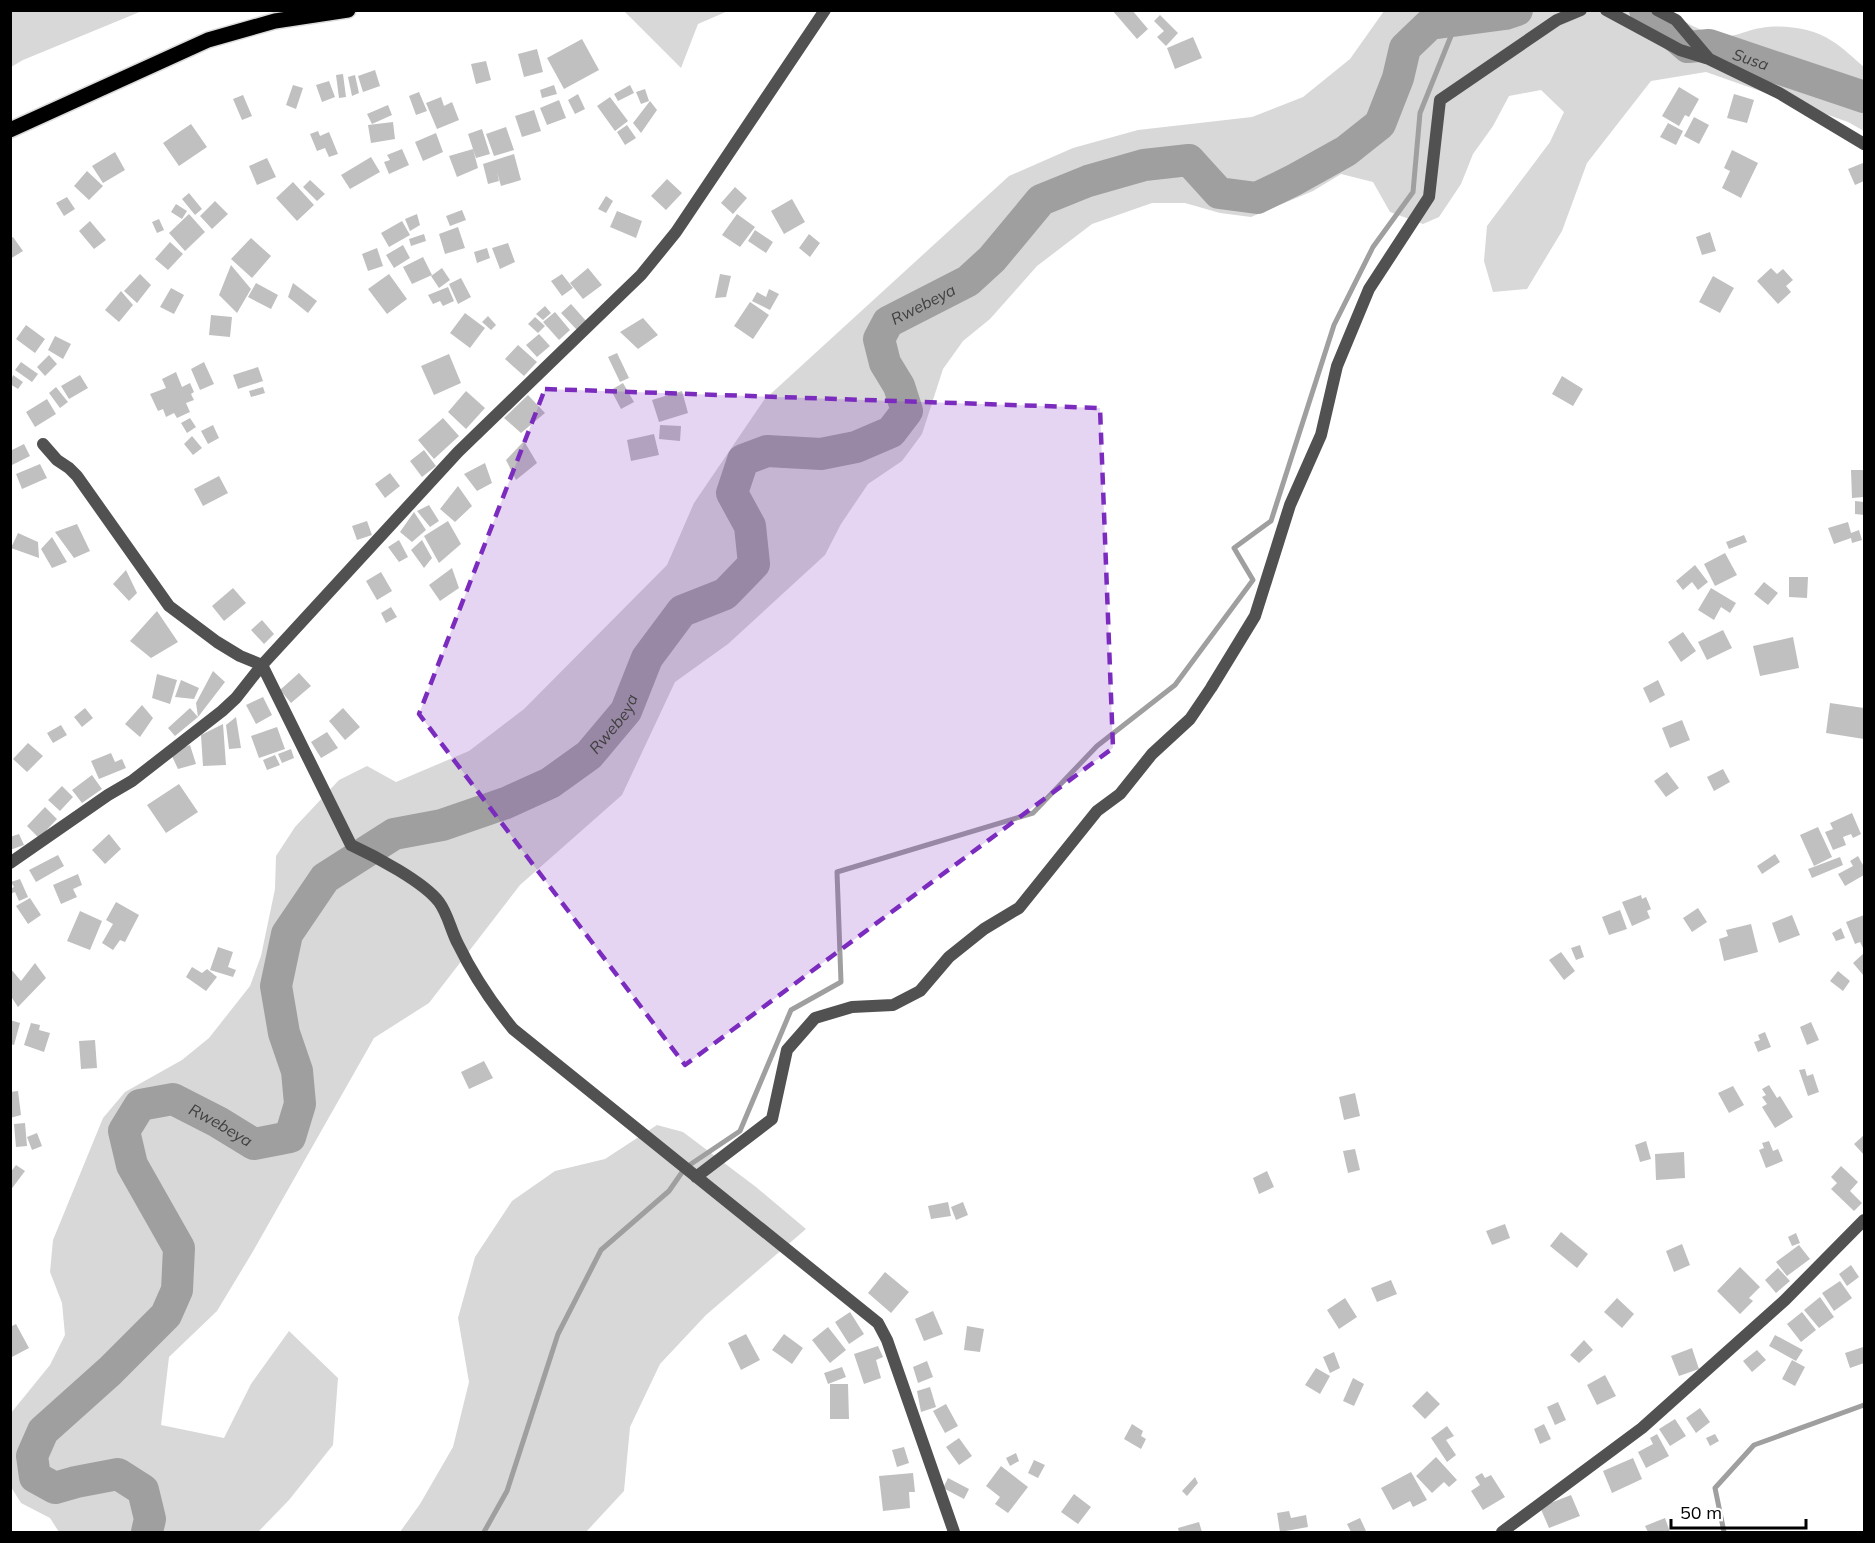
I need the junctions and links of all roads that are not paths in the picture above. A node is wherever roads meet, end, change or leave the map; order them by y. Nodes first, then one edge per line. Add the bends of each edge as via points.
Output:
1 (348, 10) edge
2 (825, 10) edge
3 (1581, 10) edge
4 (1606, 10) edge
5 (1657, 10) edge
6 (1709, 59) junction
7 (10, 130) edge
8 (1864, 144) edge
9 (43, 444) dead end
10 (262, 665) junction
11 (10, 863) edge
12 (696, 1177) junction
13 (1864, 1220) edge
14 (954, 1533) edge
15 (1502, 1533) edge

1 - 7 main road via 275,21 208,40
2 - 10 street via 676,232 641,275 458,452
3 - 12 street via 1557,20 1440,100 1429,197 1369,289 1337,366 1321,435 1290,505 1255,616 1190,719 1152,754 1120,794 1097,811 1019,908 984,928 949,957 920,991 892,1005 852,1007 815,1018 787,1050 772,1119
4 - 6 street via 1680,50
5 - 6 street via 1676,20
6 - 8 street via 1779,93
9 - 10 street via 77,476 169,606 217,642
10 - 11 street via 222,711 132,781
10 - 12 street via 351,845 432,894 441,903 470,968 513,1029
12 - 14 street via 878,1323
13 - 15 street via 1785,1300 1642,1428

